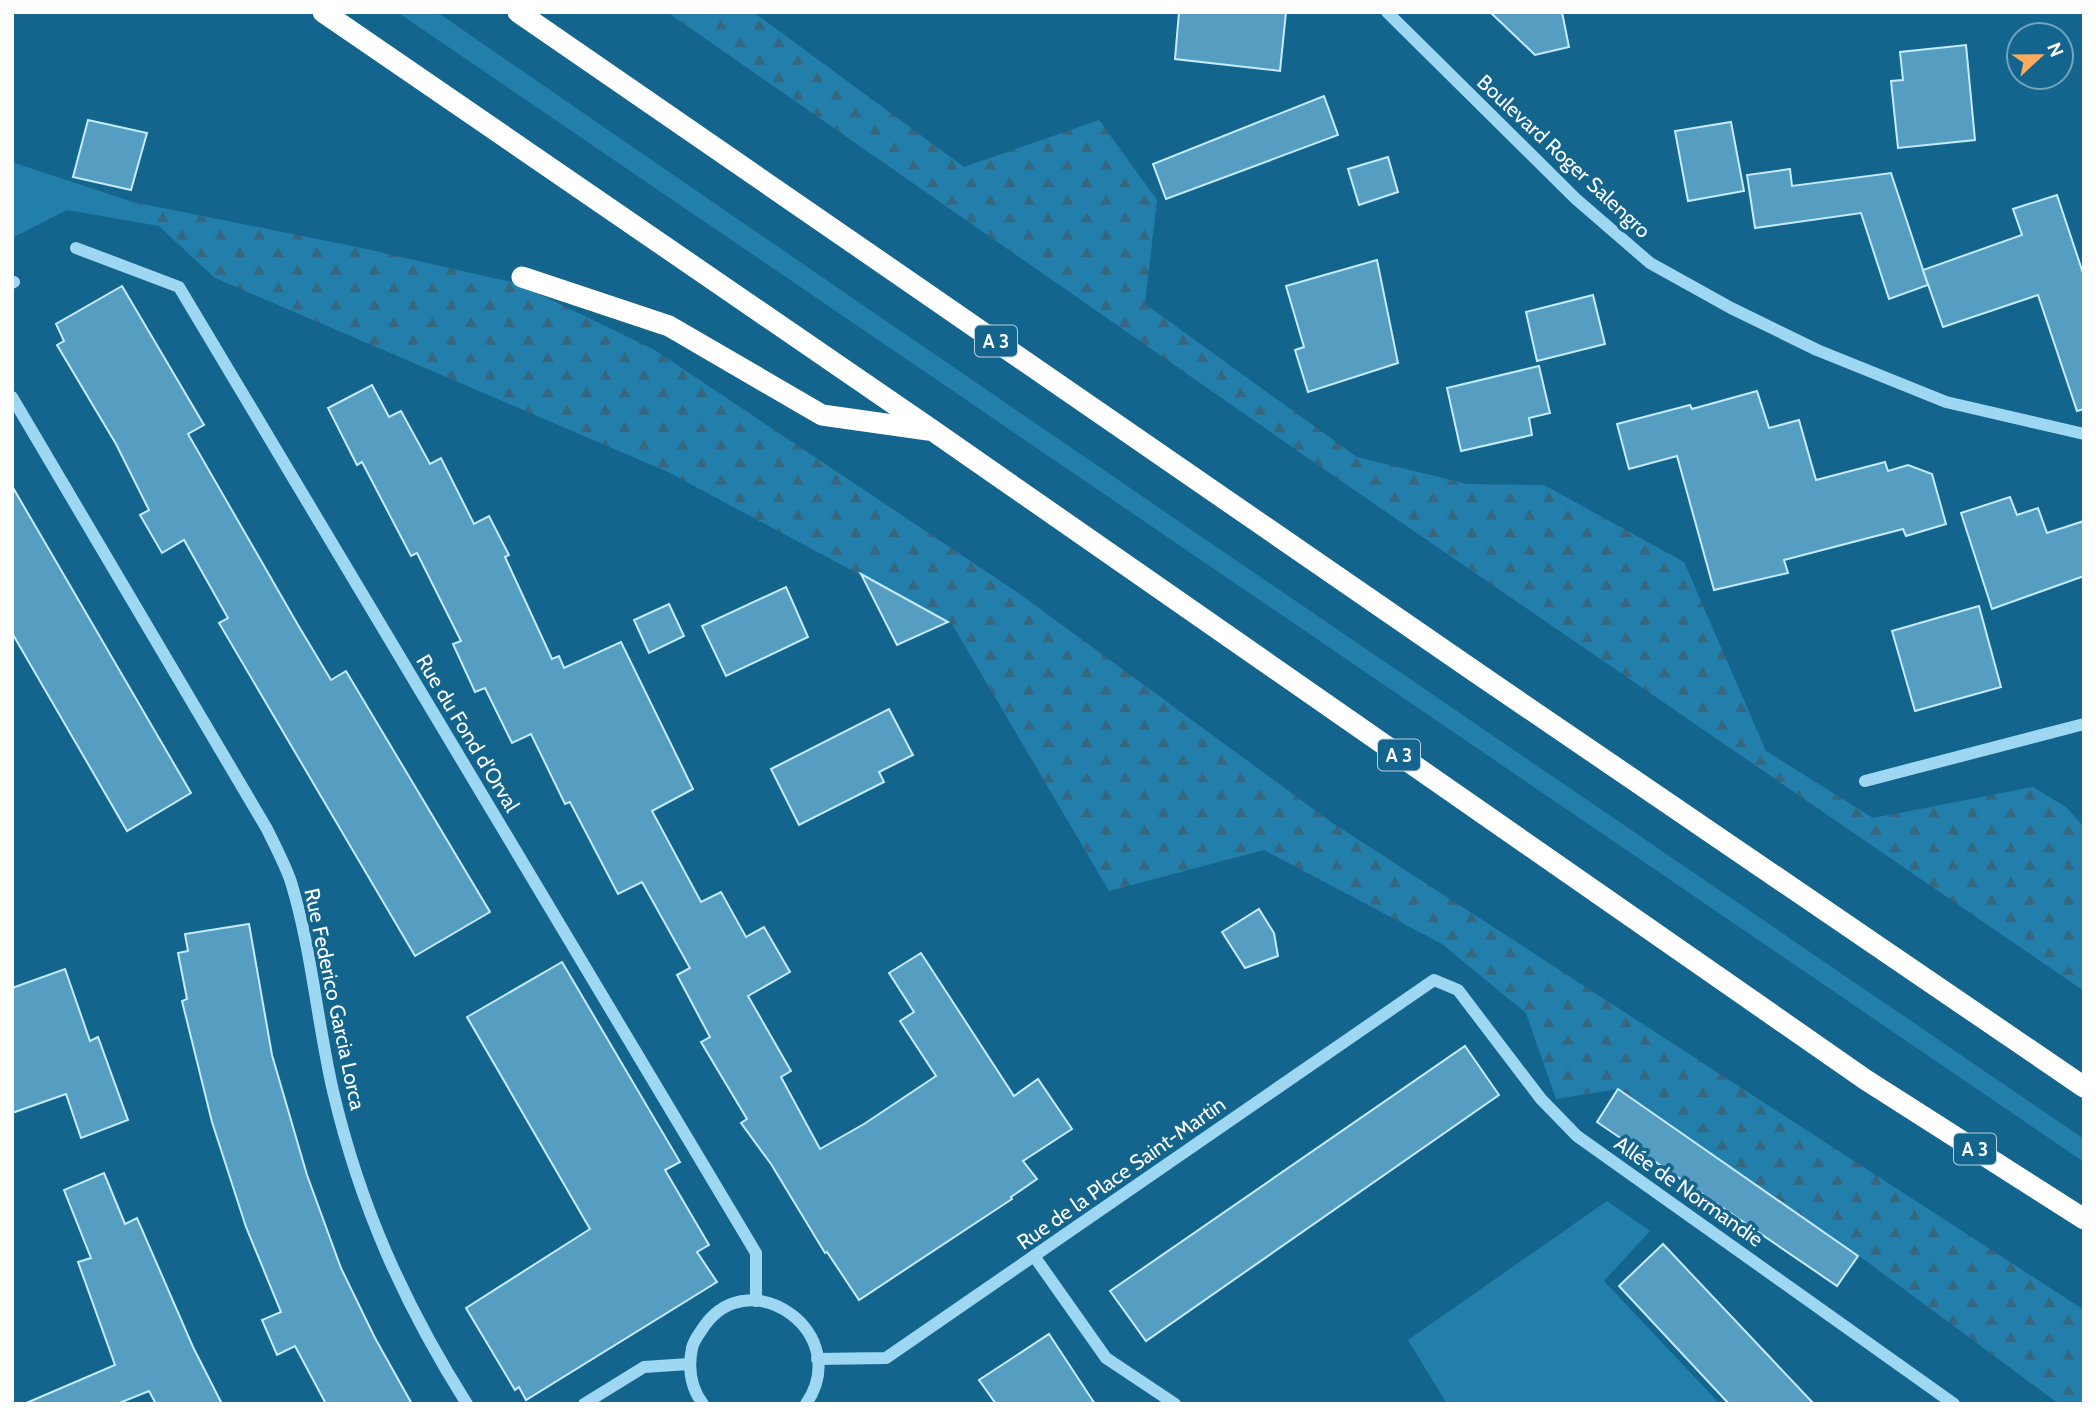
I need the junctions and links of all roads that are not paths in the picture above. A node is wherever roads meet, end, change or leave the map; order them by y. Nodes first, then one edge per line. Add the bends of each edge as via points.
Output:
1 (323, 12) edge
2 (518, 12) edge
3 (1387, 12) edge
4 (76, 248) dead end
5 (522, 277) dead end
6 (12, 397) edge
7 (932, 430) junction
8 (2084, 434) edge
9 (2084, 724) edge
10 (1865, 781) dead end
11 (1434, 979) joint
12 (2084, 1087) edge
13 (2084, 1219) edge
14 (1034, 1256) junction
15 (756, 1301) junction
16 (817, 1359) junction
17 (689, 1364) junction
18 (467, 1404) edge
19 (584, 1404) edge
20 (703, 1404) edge
21 (806, 1404) edge
22 (1175, 1404) edge
23 (1955, 1404) edge

1 - 7 highway, A 3
2 - 12 highway, A 3
3 - 8 street, Boulevard Roger Salengro via 1576,199 1650,263 1818,350 1946,402
4 - 15 street, Rue du Fond d'Orval via 179,288 756,1253
5 - 7 highway via 669,326 821,415
6 - 18 street, Rue Federico Garcia Lorca via 267,829 290,880 304,933 353,1168 391,1267 431,1348
7 - 13 highway, A 3 via 1866,1080
9 - 10 street
11 - 14 street, Rue de la Place Saint-Martin
11 - 23 street, Allée de Normandie via 1458,990 1541,1099 1577,1136
14 - 16 street, Rue de la Place Saint-Martin via 886,1358
14 - 22 street via 1106,1358
15 - 16 street via 777,1305 800,1320 816,1345
15 - 17 street via 732,1304 713,1315 694,1341
16 - 21 street via 819,1371
17 - 19 street via 644,1367
17 - 20 street via 695,1393

